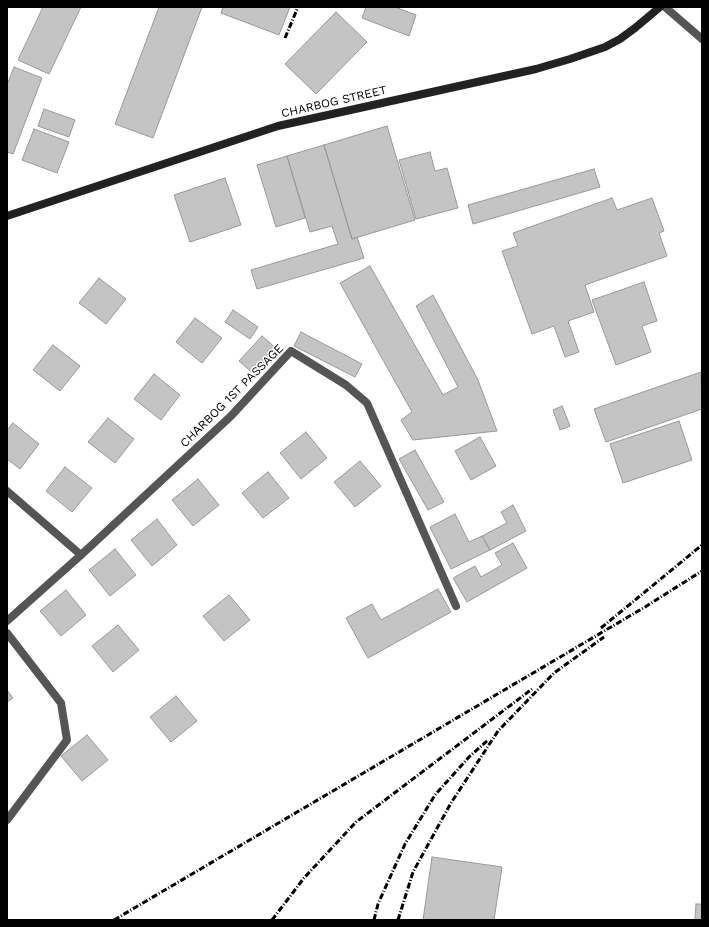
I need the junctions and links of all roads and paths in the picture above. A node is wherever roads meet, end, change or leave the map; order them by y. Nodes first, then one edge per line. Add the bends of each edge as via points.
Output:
1 (660, 7) edge
2 (665, 7) edge
3 (702, 40) edge
4 (7, 216) edge
5 (7, 491) edge
6 (81, 555) junction
7 (456, 606) dead end
8 (7, 621) edge
9 (7, 633) edge
10 (7, 820) edge

1 - 4 street, CHARBOG STREET via 620,38 570,59 536,69 278,126
2 - 3 street
5 - 6 street
6 - 7 street, CHАRBOG 1ST PASSAGE via 231,416 292,351 346,385 367,403
6 - 8 street, CHАRBOG 1ST PASSAGE
9 - 10 street via 61,703 67,740

